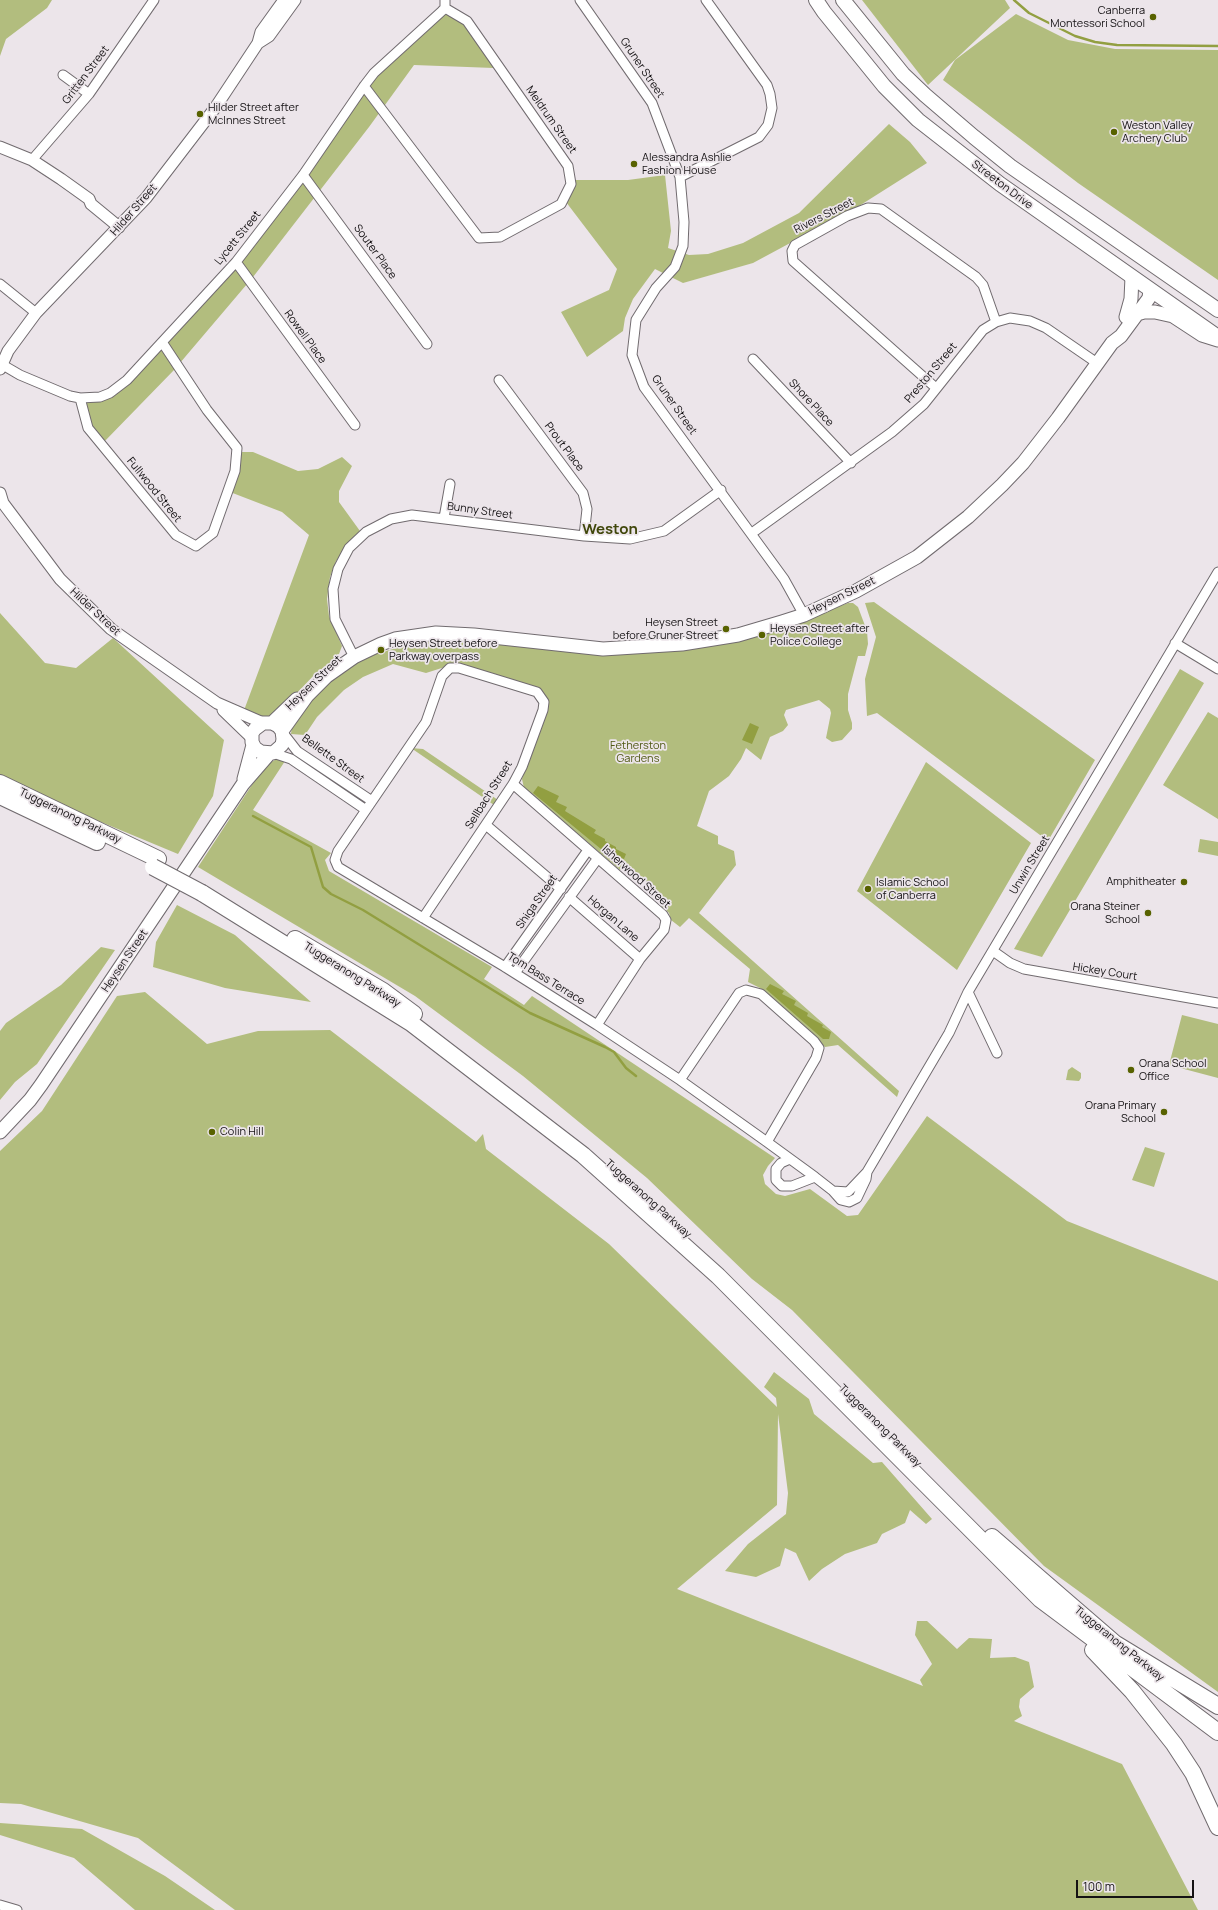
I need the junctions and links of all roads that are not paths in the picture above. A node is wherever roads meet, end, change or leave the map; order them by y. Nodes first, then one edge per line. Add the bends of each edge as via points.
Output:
1 (154, 0) edge
2 (284, 0) edge
3 (295, 0) edge
4 (580, 0) edge
5 (706, 0) edge
6 (816, 0) edge
7 (843, 0) edge
8 (445, 4) edge
9 (258, 43) junction
10 (63, 75) dead end
11 (364, 86) junction
12 (89, 94) junction
13 (0, 147) edge
14 (32, 160) junction
15 (303, 175) junction
16 (680, 177) junction
17 (122, 224) junction
18 (1100, 230) junction
19 (236, 262) junction
20 (1132, 277) junction
21 (0, 284) edge
22 (1183, 287) junction
23 (1150, 290) junction
24 (1218, 310) edge
25 (36, 313) junction
26 (1131, 316) junction
27 (996, 322) junction
28 (1218, 339) edge
29 (162, 342) junction
30 (426, 344) dead end
31 (753, 359) dead end
32 (1097, 363) junction
33 (1, 366) edge
34 (499, 380) dead end
35 (936, 388) junction
36 (80, 398) junction
37 (355, 425) dead end
38 (851, 463) junction
39 (450, 484) dead end
40 (721, 490) junction
41 (1, 500) edge
42 (444, 518) junction
43 (752, 533) junction
44 (584, 536) junction
45 (1218, 572) edge
46 (804, 614) junction
47 (1175, 643) junction
48 (352, 653) junction
49 (1218, 669) edge
50 (217, 704) junction
51 (267, 723) junction
52 (282, 732) junction
53 (252, 741) junction
54 (271, 753) junction
55 (0, 783) edge
56 (243, 784) junction
57 (513, 784) junction
58 (0, 796) edge
59 (372, 801) junction
60 (366, 810) junction
61 (486, 825) junction
62 (588, 850) junction
63 (598, 858) junction
64 (156, 863) junction
65 (204, 889) junction
66 (561, 889) junction
67 (569, 897) junction
68 (423, 918) junction
69 (993, 951) junction
70 (640, 959) junction
71 (506, 967) junction
72 (515, 973) junction
73 (968, 992) junction
74 (1218, 1003) edge
75 (597, 1026) junction
76 (997, 1053) dead end
77 (680, 1080) junction
78 (0, 1132) edge
79 (767, 1142) junction
80 (790, 1158) junction
81 (815, 1176) junction
82 (833, 1191) joint
83 (1040, 1599) junction
84 (1116, 1644) junction
85 (1218, 1706) edge
86 (1218, 1721) edge
87 (1218, 1732) edge
88 (1218, 1827) edge
89 (0, 1905) edge
90 (17, 1910) edge

1 - 12 street, Gritten Street
2 - 9 street, Hilder Street via 261,32
3 - 9 street, Hilder Street via 268,36
4 - 16 street, Gruner Street via 652,103
5 - 16 street via 767,85 772,108 768,124 759,137
6 - 20 main road, Streeton Drive via 884,86 918,120 1000,184
7 - 18 main road, Streeton Drive via 903,74 925,95 1010,166
8 - 11 street, Lycett Street via 374,72
8 - 11 street, Meldrum Street via 466,21 568,166 571,184 561,204 500,237 479,238
9 - 17 street, Hilder Street via 215,108 146,198
10 - 12 street
11 - 15 street, Lycett Street
12 - 14 street, Gritten Street
13 - 14 street
14 - 17 street
15 - 19 street, Lycett Street
15 - 30 street, Souter Place
16 - 40 street, Gruner Street via 684,222 683,246 675,267 656,288 636,320 632,355 644,387
17 - 25 street, Hilder Street
18 - 22 main road, Streeton Drive
18 - 23 main road via 1113,245 1146,268 1150,275
19 - 29 street, Lycett Street
19 - 37 street, Rowell Place
20 - 23 main road, Streeton Drive
20 - 26 main road
21 - 25 street
22 - 23 main road via 1166,282
22 - 24 main road, Streeton Drive
23 - 26 main road, Heysen Street via 1143,294
23 - 28 main road, Streeton Drive
25 - 33 street, Hilder Street via 17,338
26 - 28 main road via 1155,312 1173,316 1202,335
26 - 32 main road, Heysen Street via 1115,332 1112,343
27 - 32 street, Preston Street via 1010,318 1030,321 1046,328
27 - 35 street, Preston Street via 983,330
27 - 35 street, Rivers Street via 983,285 976,277 881,210 868,208 847,216 795,245 792,251 793,262
29 - 36 street, Lycett Street via 110,393 100,397
29 - 36 street, Fullwood Street via 207,410 236,448 235,472 213,533 196,546 176,535 88,428
31 - 38 street, Shore Place
32 - 46 main road, Heysen Street via 1023,463 968,517 917,557 856,592
33 - 36 street, Lycett Street
34 - 44 street, Prout Place via 583,493 587,509
35 - 38 street, Preston Street via 924,404
38 - 43 street, Preston Street
39 - 42 street
40 - 43 street, Gruner Street
40 - 44 street, Bunny Street via 664,531 630,538
41 - 50 street, Hilder Street via 60,579 111,629
42 - 44 street, Bunny Street
42 - 48 street, Bunny Street via 412,515 391,519 366,532 349,548 338,569 333,589 335,619
43 - 46 street, Gruner Street via 784,579
45 - 47 street, Unwin Street
46 - 48 main road, Heysen Street via 738,635 682,644 602,648 436,633 400,637 381,644 372,642
47 - 49 street
47 - 69 street, Unwin Street
48 - 51 main road, Heysen Street via 313,681 290,706
48 - 52 main road, Heysen Street via 307,696
50 - 51 street, Hilder Street
50 - 53 street, Hilder Street
51 - 52 main road via 278,726
51 - 53 main road, Heysen Street via 255,729
52 - 54 main road, Heysen Street via 282,745
52 - 59 street, Bellette Street via 297,751
53 - 54 main road via 261,752
53 - 56 main road, Heysen Street
54 - 56 main road, Heysen Street
54 - 60 street, Bellette Street via 291,759
55 - 64 highway, Tuggeranong Parkway
56 - 78 main road, Heysen Street via 41,1084
57 - 59 street, Sellbach Street via 522,767 544,702 537,692 458,668 450,668 442,676 426,722
57 - 61 street, Sellbach Street
57 - 62 street, Isherwood Street
58 - 64 highway, Tuggeranong Parkway
59 - 60 street, Sellbach Street
60 - 68 street, Tom Bass Terrace via 338,851 336,865
61 - 66 street
61 - 68 street, Sellbach Street
62 - 63 street, Isherwood Street
62 - 66 street, Shiga Street
63 - 67 street, Shiga Street
63 - 70 street, Isherwood Street via 666,920 664,930
64 - 65 highway, Tuggeranong Parkway
65 - 83 highway, Tuggeranong Parkway via 411,1023 583,1155 718,1276
65 - 84 highway, Tuggeranong Parkway via 383,991 587,1144 722,1266 978,1525
66 - 71 street, Shiga Street
67 - 70 street, Horgan Lane
67 - 72 street, Shiga Street
68 - 71 street, Tom Bass Terrace
69 - 73 street, Unwin Street
69 - 74 street, Hickey Court via 1024,969
70 - 75 street, Isherwood Street
71 - 72 street, Tom Bass Terrace
72 - 75 street, Tom Bass Terrace
73 - 76 street
73 - 82 street, Unwin Street via 949,1033 867,1172 868,1176 860,1192 849,1202 841,1200
75 - 77 street, Tom Bass Terrace
77 - 79 street, Tom Bass Terrace
77 - 79 street via 739,993 746,990 761,994 819,1048 816,1058
79 - 80 street, Tom Bass Terrace
80 - 81 street, Tom Bass Terrace
80 - 81 street via 776,1169 776,1180 782,1186 792,1186
81 - 82 street, Tom Bass Terrace
83 - 87 highway, Tuggeranong Parkway
83 - 88 highway via 1107,1664 1153,1716 1193,1773
84 - 85 highway
84 - 86 highway, Tuggeranong Parkway
89 - 90 street

